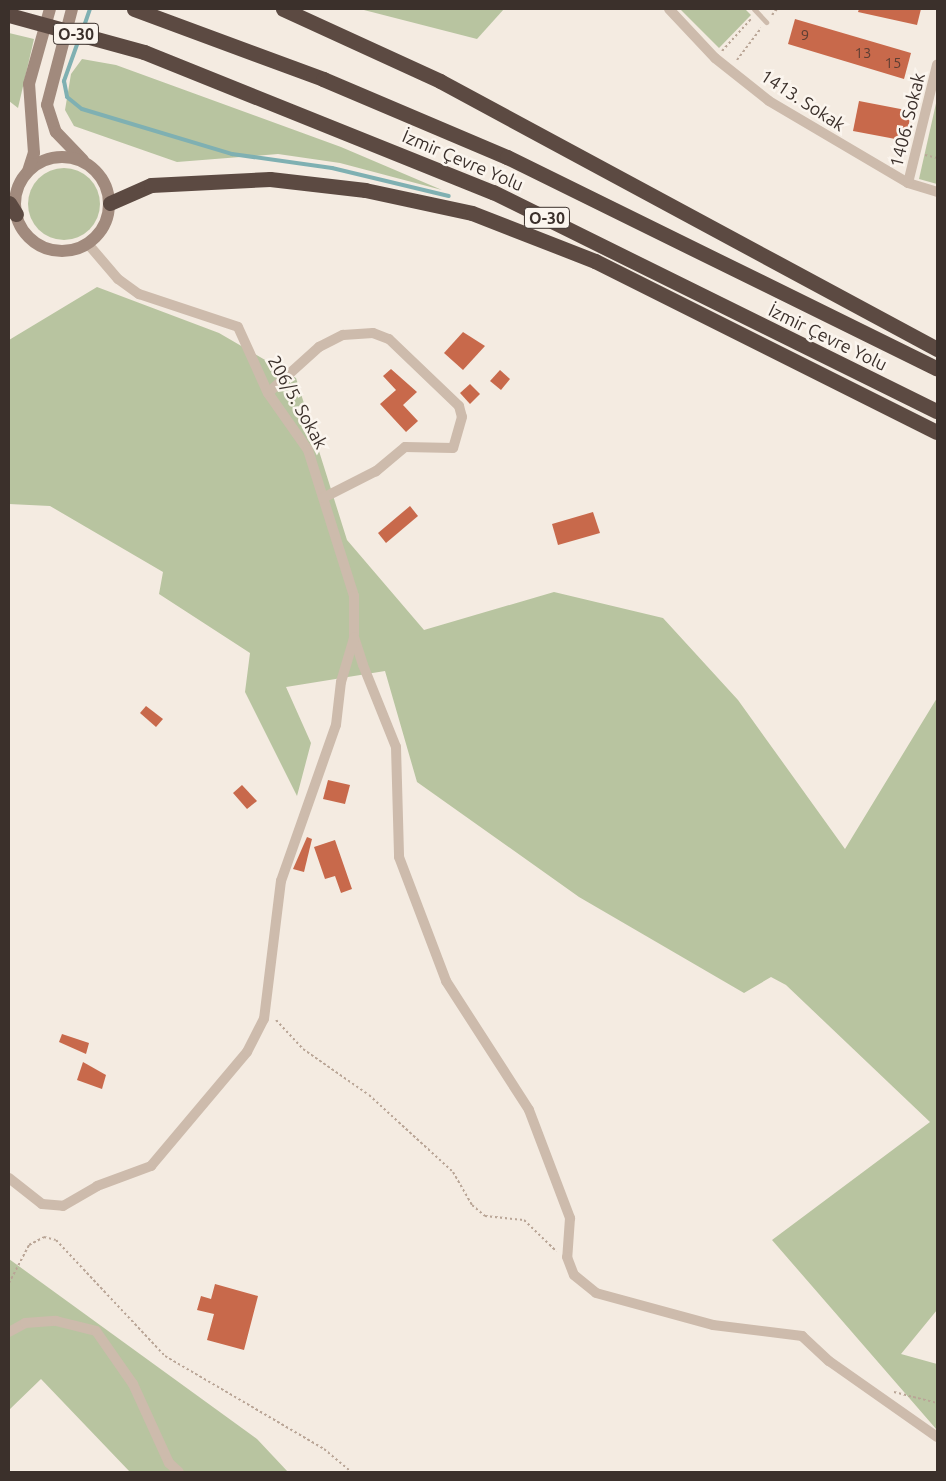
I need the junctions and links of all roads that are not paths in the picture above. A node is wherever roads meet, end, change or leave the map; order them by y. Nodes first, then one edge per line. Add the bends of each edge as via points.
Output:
1 (50, 9) edge
2 (72, 9) edge
3 (134, 9) edge
4 (283, 9) edge
5 (668, 9) edge
6 (756, 10) edge
7 (9, 16) edge
8 (766, 22) road end
9 (937, 65) edge
10 (94, 170) junction
11 (28, 172) junction
12 (908, 183) junction
13 (937, 192) edge
14 (110, 203) junction
15 (13, 208) edge
16 (88, 244) junction
17 (937, 349) edge
18 (937, 369) edge
19 (268, 392) junction
20 (937, 411) edge
21 (937, 432) edge
22 (323, 498) junction
23 (354, 637) junction
24 (9, 1178) edge
25 (9, 1332) edge
26 (937, 1437) edge
27 (179, 1472) edge

1 - 11 main road via 29,84 34,153
2 - 10 main road via 48,105 56,132
3 - 18 highway, İzmir Çevre Yolu / O-30 via 323,79 506,156
4 - 17 highway via 457,90
5 - 12 street, 1413. Sokak via 715,58 769,101
6 - 8 lane
7 - 20 highway, İzmir Çevre Yolu / O-30 via 144,52 493,192
9 - 12 street, 1406. Sokak
10 - 11 main road via 79,160 60,157 42,162
10 - 14 main road via 106,185
11 - 15 main road via 18,188
12 - 13 street, 1413. Sokak
14 - 16 main road via 104,226
14 - 21 highway via 151,185 270,178 375,192 472,213 595,261
15 - 16 main road via 24,230 44,247 71,250
16 - 19 street, 206/5. Sokak via 118,279 139,294 238,327
19 - 22 street, 206/5. Sokak via 308,450
19 - 22 street via 319,347 344,335 373,332 389,339 459,406 462,417 453,448 406,447 376,471
22 - 23 street, 206/5. Sokak via 354,596
23 - 24 street via 316,791 281,881 264,1019 247,1052 151,1166 97,1186 63,1206 42,1204
23 - 26 street via 378,712 396,747 399,857 413,900 446,981 529,1110 570,1218 567,1257 572,1270 596,1293 713,1325 802,1336 829,1361 868,1385
25 - 27 street via 25,1323 56,1321 96,1331 133,1384 169,1462

